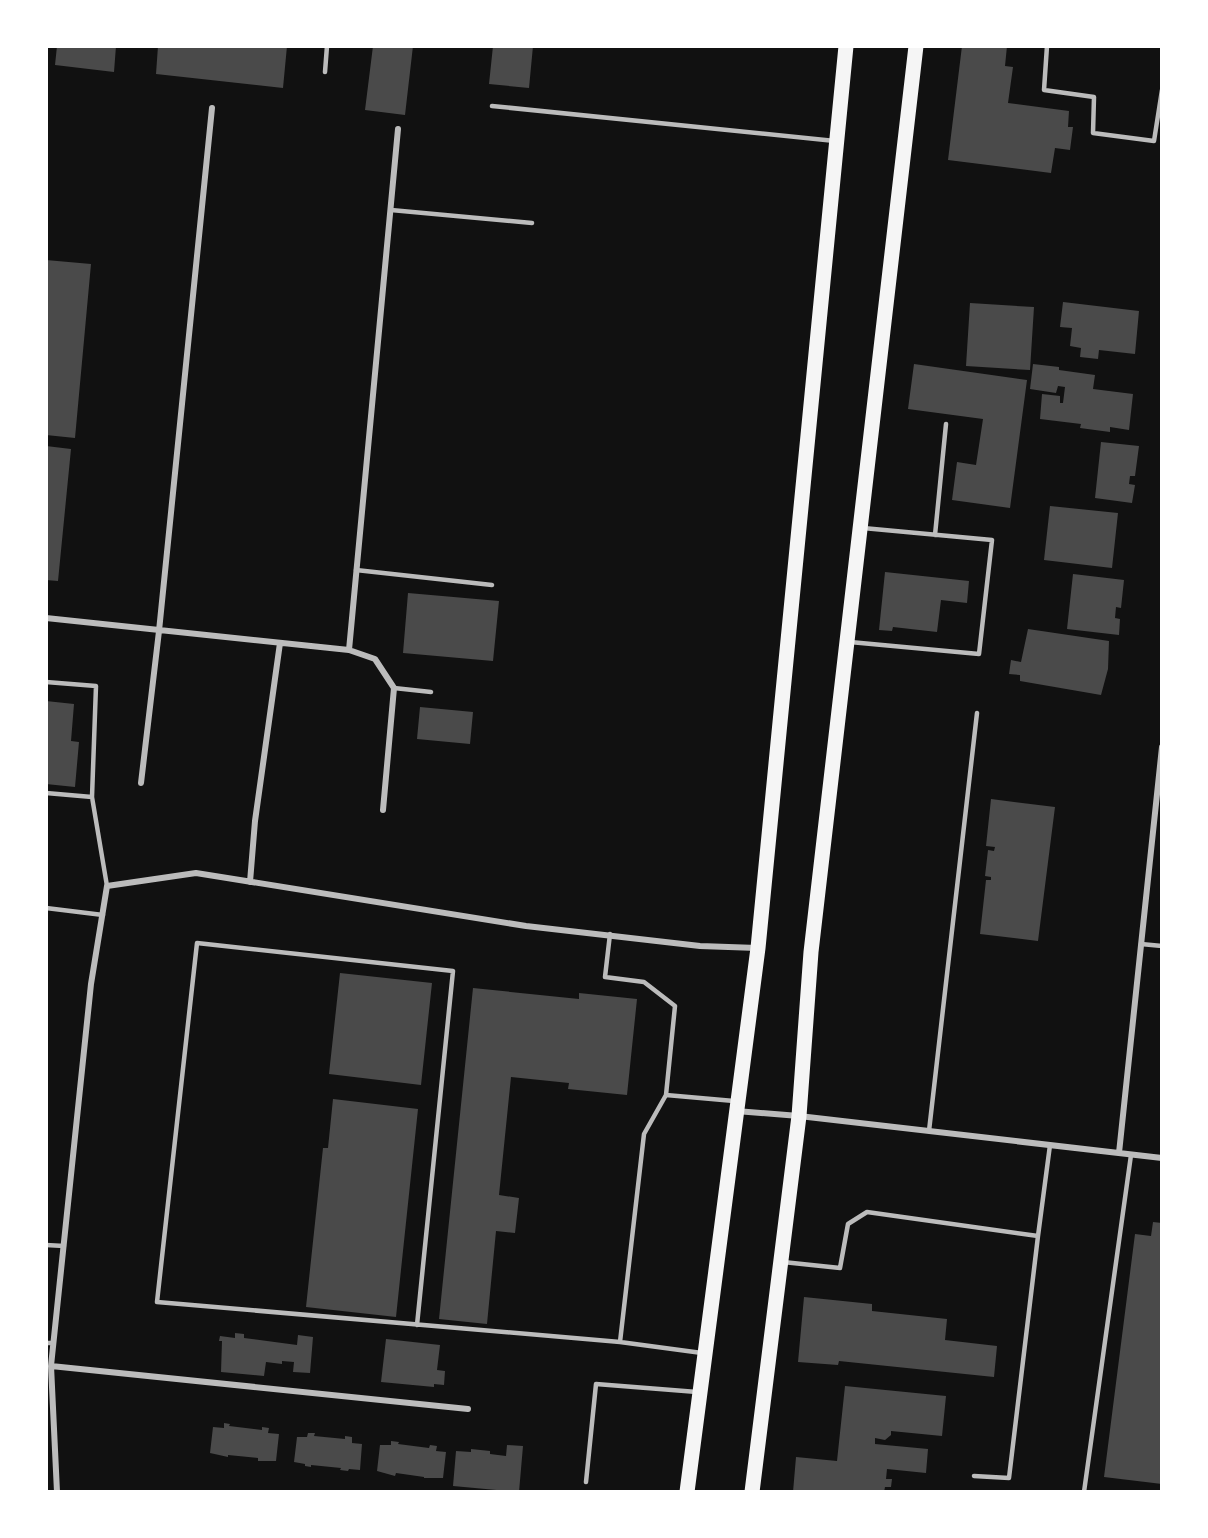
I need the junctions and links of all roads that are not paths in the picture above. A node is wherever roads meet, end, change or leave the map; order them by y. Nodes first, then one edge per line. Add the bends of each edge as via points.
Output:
1 (327, 46) edge
2 (846, 46) edge
3 (916, 46) edge
4 (1047, 46) edge
5 (325, 72) dead end
6 (1161, 90) edge
7 (492, 106) dead end
8 (212, 108) dead end
9 (398, 129) dead end
10 (837, 141) junction
11 (391, 210) junction
12 (532, 223) dead end
13 (946, 424) dead end
14 (861, 528) junction
15 (935, 535) junction
16 (356, 570) junction
17 (492, 585) dead end
18 (46, 618) edge
19 (159, 630) junction
20 (848, 641) junction
21 (280, 644) junction
22 (349, 650) junction
23 (46, 682) edge
24 (394, 688) junction
25 (431, 692) dead end
26 (977, 713) dead end
27 (1161, 747) edge
28 (141, 783) dead end
29 (46, 793) edge
30 (92, 797) junction
31 (383, 810) dead end
32 (250, 882) junction
33 (107, 886) junction
34 (46, 908) edge
35 (103, 915) junction
36 (610, 934) junction
37 (1142, 944) junction
38 (1161, 946) edge
39 (758, 948) junction
40 (666, 1095) junction
41 (736, 1106) junction
42 (799, 1116) junction
43 (929, 1131) junction
44 (1050, 1145) junction
45 (1119, 1153) junction
46 (1131, 1155) junction
47 (1161, 1158) edge
48 (1038, 1236) junction
49 (46, 1245) edge
50 (64, 1246) junction
51 (780, 1262) junction
52 (417, 1325) junction
53 (620, 1342) junction
54 (50, 1343) edge
55 (705, 1353) junction
56 (51, 1366) junction
57 (700, 1392) junction
58 (468, 1409) dead end
59 (974, 1476) dead end
60 (586, 1482) dead end
61 (57, 1491) edge
62 (687, 1491) edge
63 (752, 1491) edge
64 (1084, 1491) edge

1 - 5 lane
2 - 10 main road
3 - 14 main road
4 - 6 lane via 1044,90 1094,97 1093,133 1154,141
7 - 10 lane
8 - 19 street
9 - 11 street
10 - 39 main road
11 - 12 lane
11 - 16 street
13 - 15 lane
14 - 15 lane
14 - 20 main road
15 - 20 lane via 992,540 979,654
16 - 17 lane
16 - 22 street
18 - 19 street
19 - 21 street
19 - 28 street
20 - 42 main road via 811,952
21 - 22 street
21 - 32 street
22 - 24 street via 375,659
23 - 30 lane via 96,686
24 - 25 lane
24 - 31 street
26 - 43 lane
27 - 37 street
29 - 30 lane
30 - 33 lane
32 - 33 street via 196,873
32 - 36 street via 526,926
33 - 35 street
34 - 35 lane
35 - 50 street via 91,984
36 - 39 street via 700,946
36 - 40 lane via 605,977 644,982 675,1006
37 - 38 lane
37 - 45 street
39 - 41 main road
40 - 41 lane
40 - 53 lane via 644,1134
41 - 42 street
41 - 55 main road
42 - 43 street
42 - 51 main road
43 - 44 street
44 - 45 street
44 - 48 lane
45 - 46 street
46 - 47 street
46 - 64 lane
48 - 51 lane via 867,1212 848,1224 840,1268
48 - 59 lane via 1009,1478
49 - 50 lane
50 - 54 street
51 - 63 main road
52 - 52 lane via 157,1302 197,943 453,971
52 - 53 lane
53 - 55 lane
54 - 56 street
55 - 57 main road
56 - 58 street
56 - 61 street
57 - 60 lane via 596,1384
57 - 62 main road

